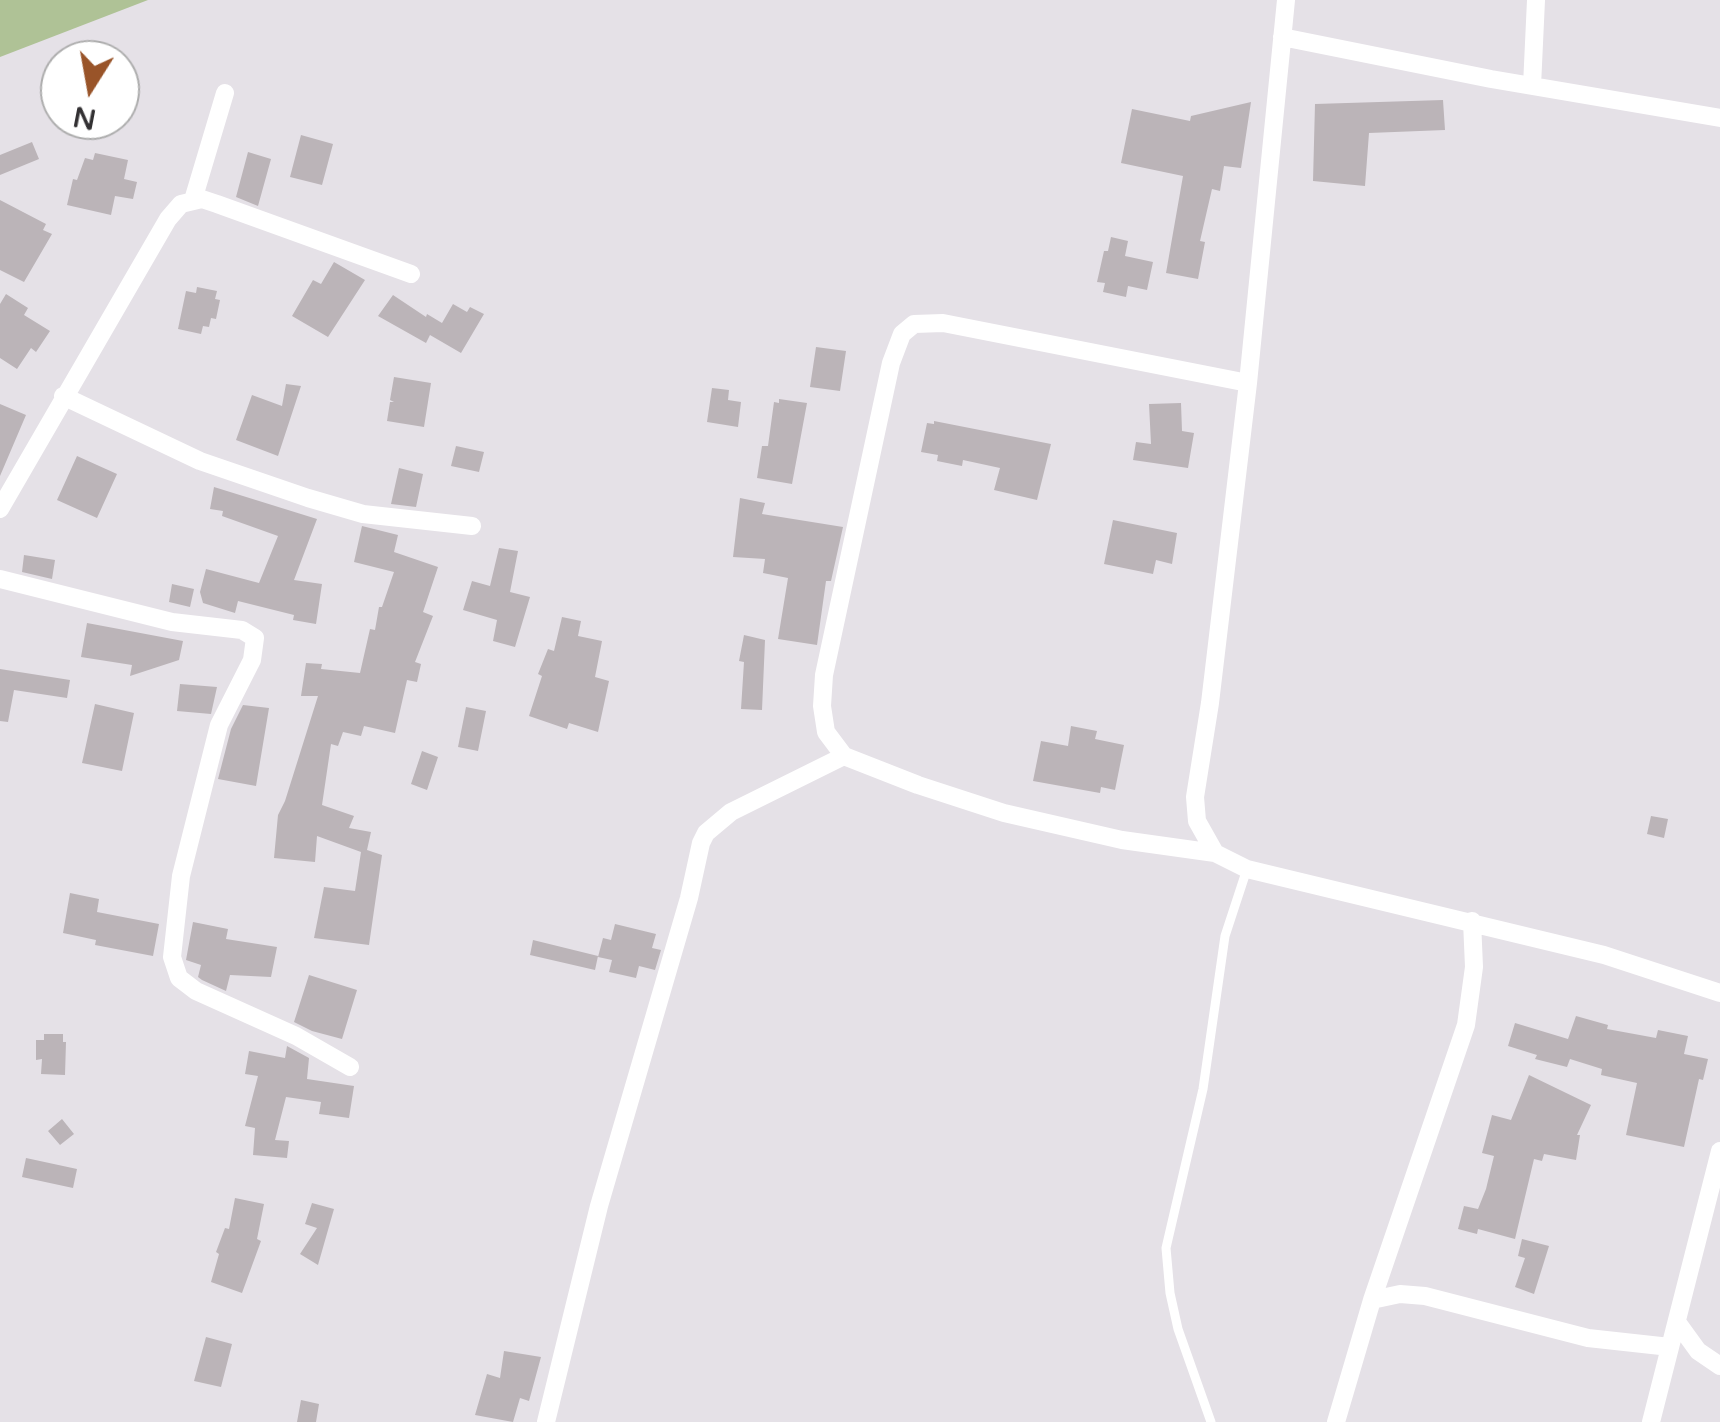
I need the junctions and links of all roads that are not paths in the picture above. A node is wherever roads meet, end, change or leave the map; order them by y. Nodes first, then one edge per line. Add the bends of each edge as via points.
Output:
1 (1286, 0) edge
2 (1536, 0) edge
3 (1282, 37) junction
4 (1532, 86) junction
5 (225, 93) dead end
6 (1720, 118) edge
7 (193, 200) junction
8 (411, 274) dead end
9 (1248, 383) junction
10 (63, 396) junction
11 (0, 509) edge
12 (472, 526) dead end
13 (0, 579) edge
14 (844, 756) junction
15 (1215, 853) junction
16 (1246, 870) junction
17 (1472, 921) junction
18 (1720, 992) edge
19 (350, 1066) dead end
20 (1720, 1150) edge
21 (1372, 1300) junction
22 (1677, 1322) junction
23 (1670, 1348) junction
24 (1720, 1366) edge
25 (546, 1422) edge
26 (1210, 1422) edge
27 (1336, 1422) edge
28 (1650, 1422) edge

1 - 3 street
2 - 4 street
3 - 4 street
3 - 9 street
4 - 6 street
5 - 7 street
7 - 8 street
7 - 10 street via 172,211
9 - 14 street via 943,324 914,324 902,334 824,675 826,732
9 - 15 street via 1195,796 1197,820
10 - 11 street
10 - 12 street via 200,460 324,502 364,514
13 - 19 street via 172,622 242,630 254,638 252,660 219,725 181,876 172,957 186,985
14 - 15 street via 1004,812
14 - 25 street via 731,812 701,843
15 - 16 street
16 - 17 street
16 - 26 lane via 1226,936 1203,1089 1166,1248 1178,1328
17 - 18 street
17 - 21 street via 1466,1025
20 - 22 street
21 - 23 street via 1425,1296 1588,1338
21 - 27 street
22 - 23 street
22 - 24 street via 1698,1352
23 - 28 street

